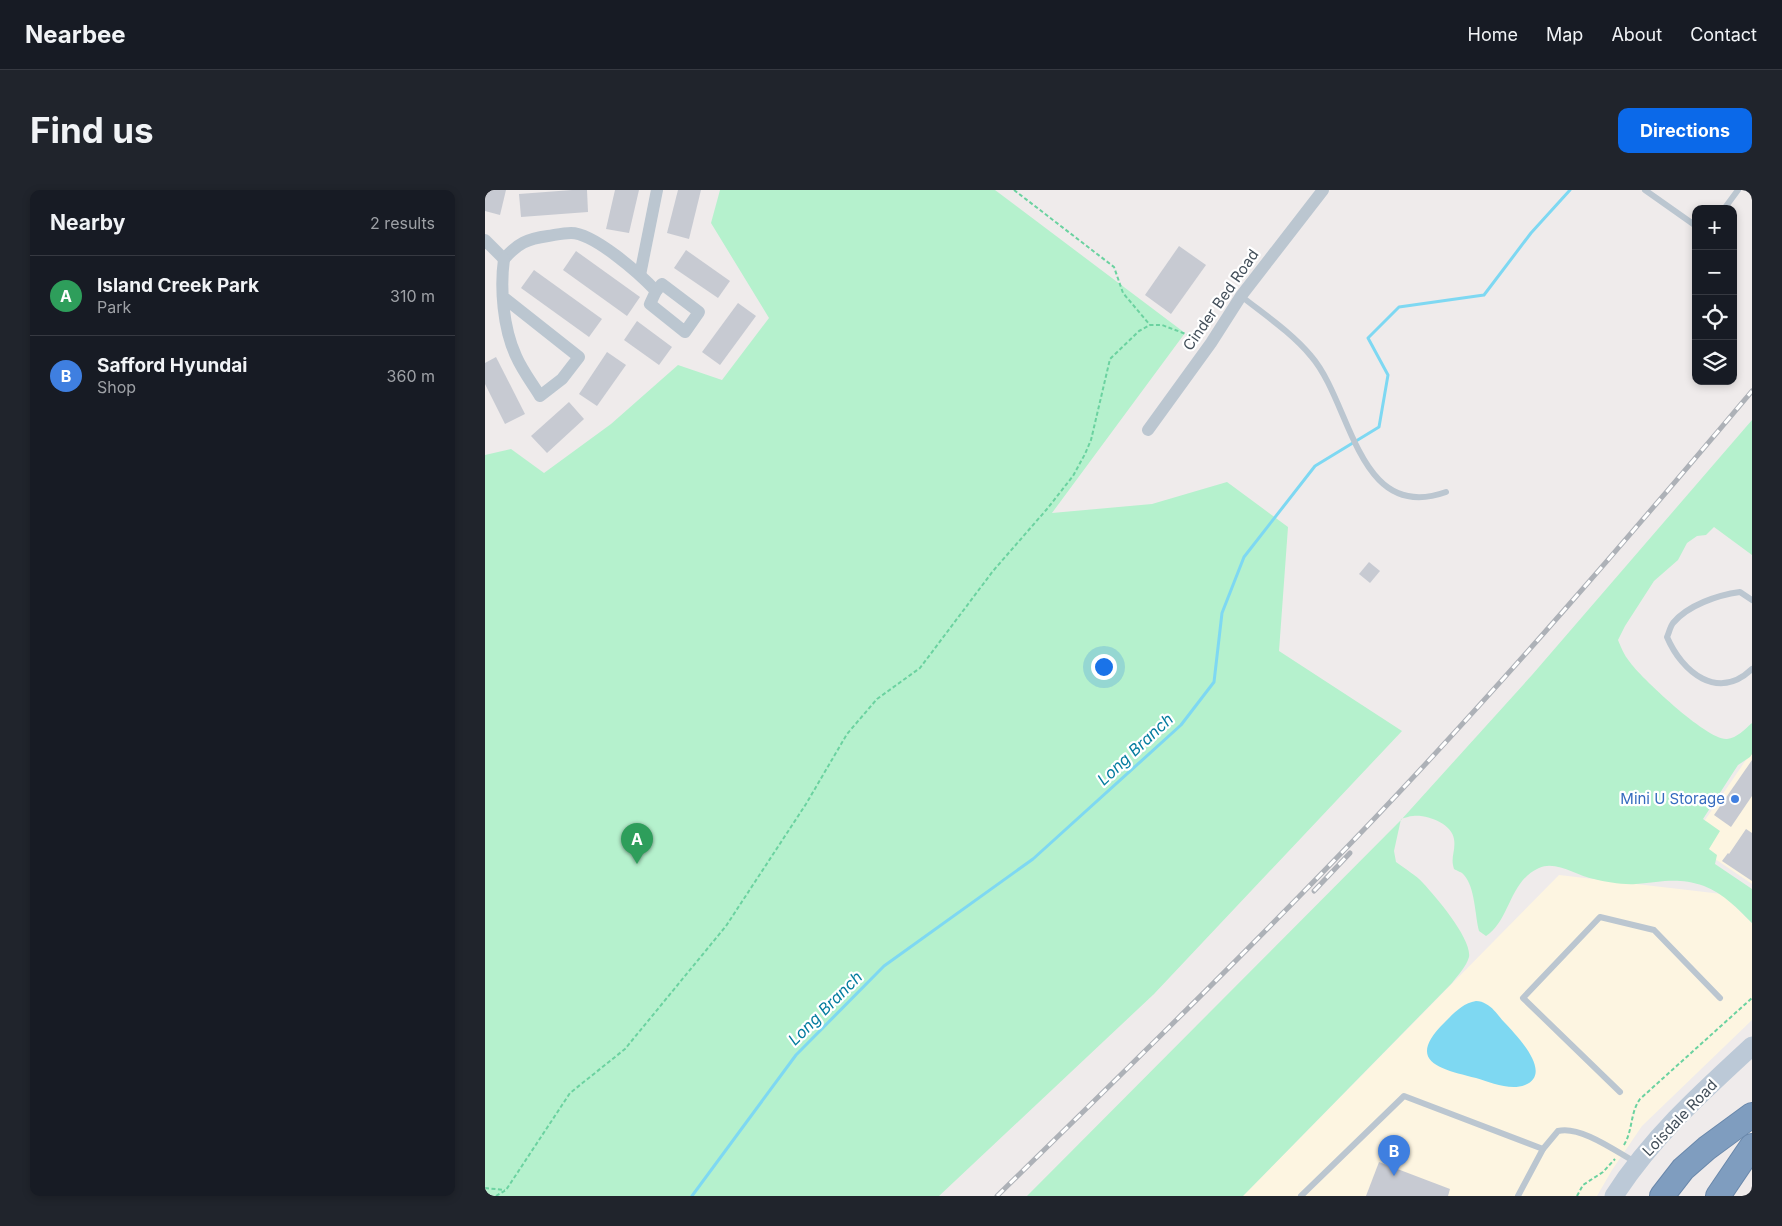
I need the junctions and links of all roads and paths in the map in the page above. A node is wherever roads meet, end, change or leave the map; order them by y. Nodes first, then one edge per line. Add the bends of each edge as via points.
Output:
1 (657, 190) edge
2 (1014, 190) edge
3 (1323, 190) edge
4 (1738, 190) edge
5 (1650, 192) edge
6 (1727, 205) edge
7 (1692, 223) edge
8 (485, 240) edge
9 (504, 259) junction
10 (640, 274) junction
11 (657, 291) dead end
12 (1241, 296) junction
13 (503, 297) junction
14 (1150, 324) junction
15 (1211, 342) junction
16 (1148, 430) dead end
17 (1446, 492) dead end
18 (1752, 600) edge
19 (1752, 668) edge
20 (1721, 998) dead end
21 (1752, 998) edge
22 (1752, 1046) edge
23 (1620, 1092) dead end
24 (1752, 1115) edge
25 (1752, 1146) edge
26 (1543, 1149) junction
27 (1619, 1153) junction
28 (1637, 1163) junction
29 (485, 1188) edge
30 (506, 1190) junction
31 (496, 1196) edge
32 (1301, 1196) edge
33 (1518, 1196) edge
34 (1577, 1196) edge
35 (1614, 1196) edge
36 (1661, 1196) edge
37 (1717, 1196) edge

1 - 10 street
2 - 14 path via 1114,267 1123,293
3 - 12 street, Cinder Bed Road
4 - 6 lane
5 - 7 lane
8 - 9 street
9 - 10 street via 523,242 571,233 592,240
9 - 13 street
10 - 11 street
12 - 15 street, Cinder Bed Road
12 - 17 lane via 1312,356 1334,394 1355,445 1384,485 1409,497 1431,497
13 - 13 street via 509,336 516,356 540,396 562,379 579,357
14 - 15 path
14 - 30 path via 1110,359 1091,440 1073,476 993,571 920,668 877,699 847,734 806,804 726,926 625,1049 570,1093
15 - 16 street, Cinder Bed Road
18 - 19 lane via 1740,592 1719,595 1673,623 1667,637 1674,653 1705,680 1722,684 1743,677
20 - 23 lane via 1654,930 1601,917 1523,998
21 - 27 path via 1640,1099
22 - 28 main road, Loisdale Road via 1683,1110
24 - 36 highway via 1683,1169
25 - 37 highway
26 - 27 lane via 1557,1131 1569,1130
26 - 32 lane via 1404,1096
26 - 33 lane
27 - 28 lane
27 - 34 path via 1603,1172 1583,1185
28 - 35 main road, Loisdale Road
29 - 30 path
30 - 31 path

